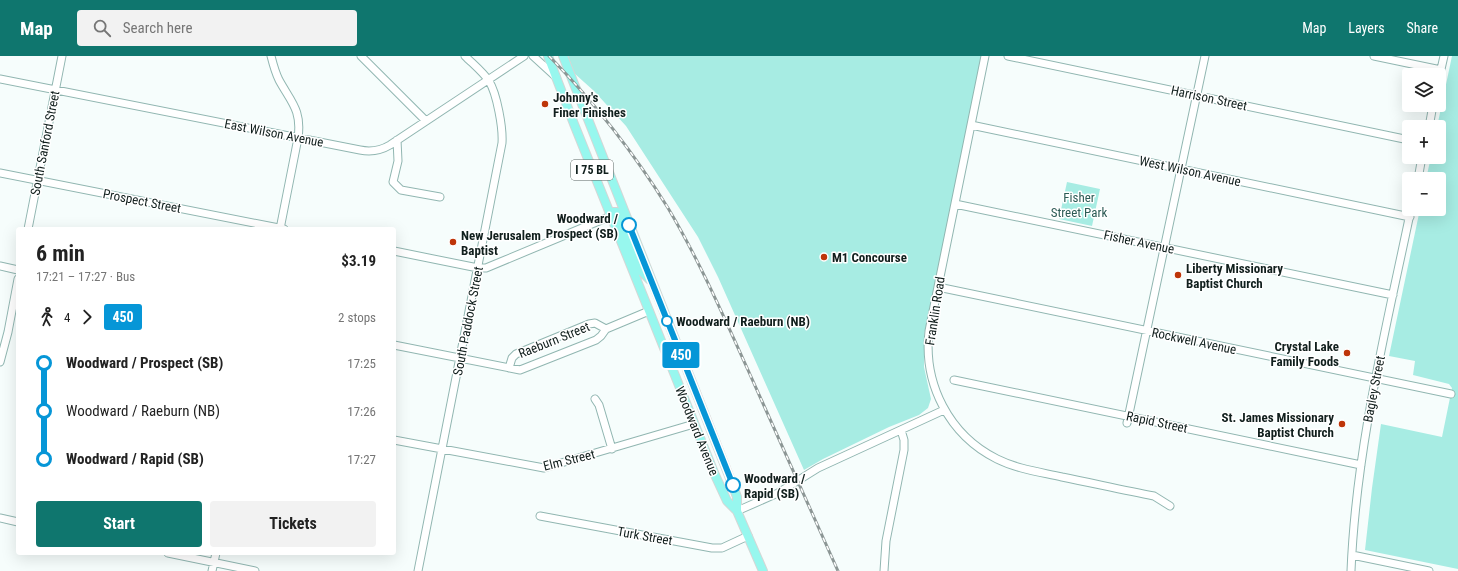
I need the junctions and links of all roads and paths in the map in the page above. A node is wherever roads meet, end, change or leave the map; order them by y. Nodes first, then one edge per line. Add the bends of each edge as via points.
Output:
1 (62, 56) edge
2 (271, 56) edge
3 (361, 56) edge
4 (465, 56) edge
5 (524, 56) edge
6 (533, 56) edge
7 (548, 56) edge
8 (563, 56) edge
9 (984, 56) edge
10 (1008, 56) edge
11 (1205, 56) edge
12 (1374, 56) edge
13 (1444, 56) edge
14 (1431, 68) edge
15 (1441, 68) edge
16 (556, 78) junction
17 (0, 79) edge
18 (488, 80) junction
19 (55, 90) junction
20 (1197, 96) junction
21 (426, 121) junction
22 (971, 125) junction
23 (298, 138) junction
24 (1402, 139) edge
25 (397, 140) junction
26 (1182, 169) junction
27 (0, 173) edge
28 (38, 180) junction
29 (440, 197) dead end
30 (955, 204) junction
31 (611, 216) junction
32 (1410, 217) joint
33 (28, 227) edge
34 (271, 227) edge
35 (281, 227) edge
36 (1165, 248) junction
37 (396, 251) edge
38 (0, 266) edge
39 (478, 268) junction
40 (16, 270) edge
41 (651, 280) junction
42 (938, 287) junction
43 (1393, 295) junction
44 (16, 304) edge
45 (649, 311) junction
46 (15, 316) edge
47 (606, 329) junction
48 (1147, 331) junction
49 (396, 345) edge
50 (679, 350) junction
51 (460, 358) junction
52 (0, 362) edge
53 (509, 368) junction
54 (1375, 379) junction
55 (954, 380) dead end
56 (1450, 394) dead end
57 (595, 399) dead end
58 (944, 410) junction
59 (1128, 420) junction
60 (694, 424) junction
61 (900, 430) junction
62 (396, 440) edge
63 (442, 449) junction
64 (612, 449) junction
65 (1361, 465) junction
66 (1170, 506) dead end
67 (737, 511) junction
68 (540, 516) dead end
69 (0, 518) edge
70 (16, 522) edge
71 (748, 536) junction
72 (178, 555) edge
73 (216, 555) edge
74 (1352, 555) junction
75 (214, 562) junction
76 (212, 571) edge
77 (255, 571) edge
78 (418, 571) edge
79 (763, 571) edge
80 (884, 571) edge
81 (1351, 571) edge
82 (1429, 571) edge

1 - 19 street, South Sanford Street
2 - 23 street via 279,80 296,110 299,121
3 - 21 street
4 - 18 street, South Paddock Street
5 - 18 street, East Wilson Avenue
6 - 16 street
7 - 16 main road, Woodward Avenue / I 75 BL
8 - 41 main road, Woodward Avenue / I 75 BL
9 - 22 street, Franklin Road
10 - 20 street, Harrison Street
11 - 20 street
12 - 14 street
13 - 15 street
16 - 31 main road, Woodward Avenue / I 75 BL
17 - 19 street, East Wilson Avenue
18 - 21 street, East Wilson Avenue
18 - 39 street, South Paddock Street via 495,97 503,138
19 - 23 street, East Wilson Avenue
19 - 28 street, South Sanford Street
20 - 24 street, Harrison Street
20 - 26 street
21 - 25 street, East Wilson Avenue
22 - 26 street, West Wilson Avenue
22 - 30 street, Franklin Road
23 - 25 street, East Wilson Avenue via 367,151 382,149
23 - 35 street
25 - 29 street via 398,162 393,182 401,190
26 - 32 street, West Wilson Avenue
26 - 36 street
27 - 28 street, Prospect Street
28 - 33 street, South Sanford Street
28 - 34 street, Prospect Street
30 - 36 street, Fisher Avenue
30 - 42 street, Franklin Road
31 - 39 street via 488,267
31 - 41 main road via 612,212 617,212 642,272
31 - 45 main road, Woodward Avenue / I 75 BL
32 - 43 street, Bagley Street
36 - 43 street, Fisher Avenue
36 - 48 street
37 - 39 street
38 - 40 street
39 - 51 street, South Paddock Street
41 - 50 main road, Woodward Avenue / I 75 BL
42 - 48 street, Rockwell Avenue
42 - 58 street, Franklin Road via 929,331 928,354 933,382
43 - 54 street, Bagley Street
44 - 46 street
45 - 47 street, Raeburn Street
45 - 50 main road via 656,314 671,352 676,353
45 - 60 main road, Woodward Avenue / I 75 BL
46 - 52 street
47 - 53 street, Raeburn Street via 598,339 525,369
47 - 53 street, Raeburn Street via 595,323 589,324 516,354
48 - 54 street, Rockwell Avenue
48 - 59 street
49 - 51 street, Raeburn Street
50 - 67 main road, Woodward Avenue / I 75 BL via 737,497
51 - 53 street, Raeburn Street
51 - 63 street, South Paddock Street
54 - 56 street, Rockwell Avenue
54 - 65 street, Bagley Street
55 - 59 street, Rapid Street
57 - 64 street
58 - 61 street
58 - 66 street, Franklin Road via 972,443 1006,463 1154,496
59 - 65 street, Rapid Street
60 - 64 street, Elm Street
60 - 67 main road, Woodward Avenue / I 75 BL via 727,501
61 - 67 street via 818,468 778,493
61 - 80 street via 904,450 886,541
62 - 63 street, Elm Street
63 - 64 street, Elm Street via 544,468
63 - 78 street, South Paddock Street
65 - 74 street, Bagley Street
67 - 71 main road, Woodward Avenue / I 75 BL
68 - 71 street, Turk Street via 712,548 722,548
69 - 70 street
71 - 79 main road, Woodward Avenue / I 75 BL
72 - 75 street
73 - 75 street
74 - 81 street, Bagley Street
74 - 82 street
75 - 76 street
75 - 77 street

